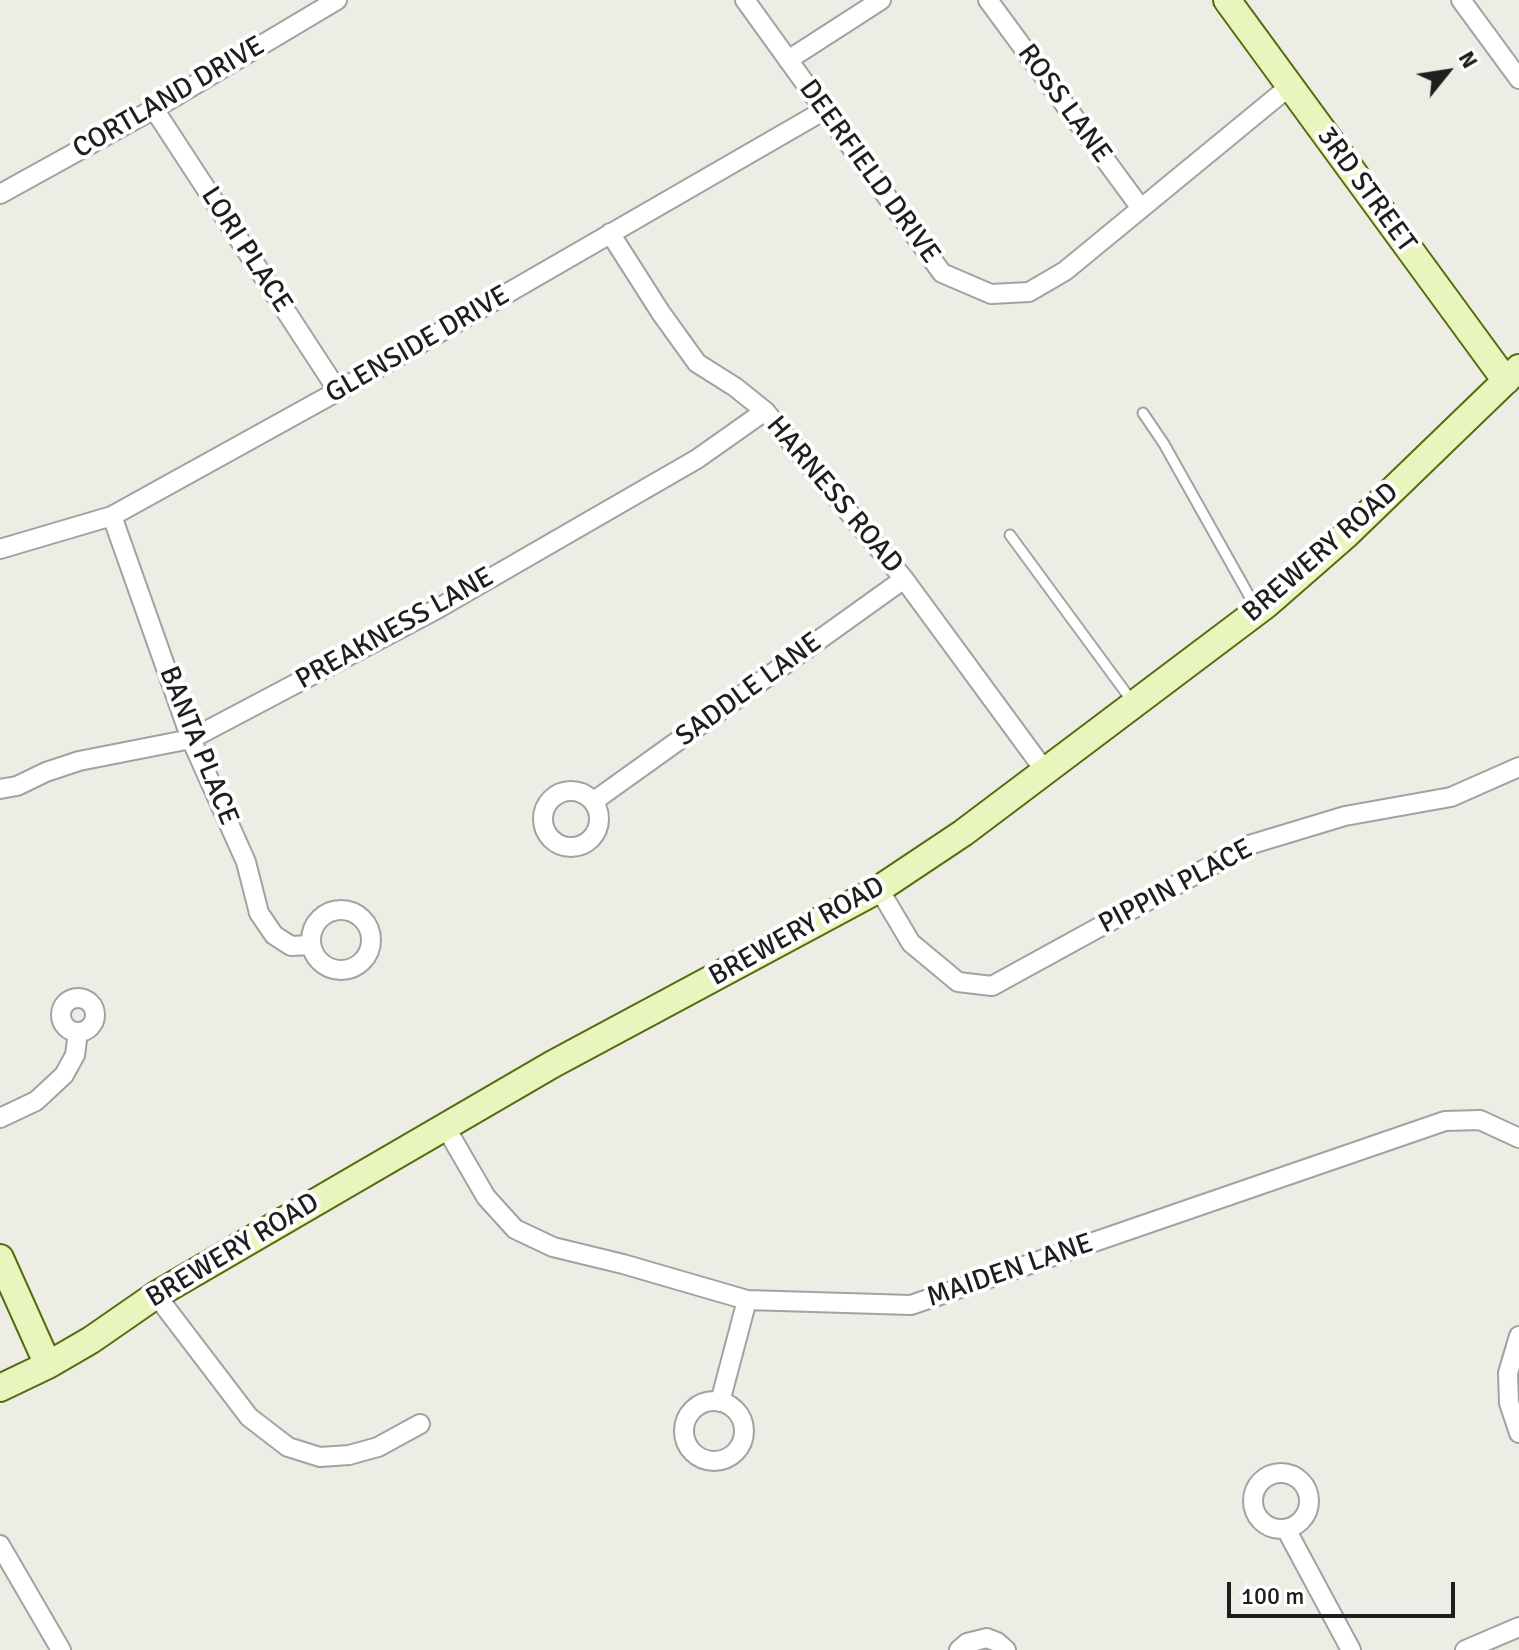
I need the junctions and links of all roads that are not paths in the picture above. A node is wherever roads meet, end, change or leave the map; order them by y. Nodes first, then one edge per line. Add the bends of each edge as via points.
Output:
1 (337, 0) edge
2 (745, 0) edge
3 (881, 0) edge
4 (988, 0) edge
5 (1227, 0) edge
6 (1461, 0) edge
7 (788, 60) junction
8 (1519, 79) edge
9 (1290, 86) junction
10 (154, 109) junction
11 (823, 111) junction
12 (0, 194) edge
13 (1140, 207) junction
14 (610, 233) junction
15 (1512, 374) edge
16 (338, 391) junction
17 (765, 411) junction
18 (1143, 413) dead end
19 (112, 516) junction
20 (1010, 535) dead end
21 (0, 549) edge
22 (904, 579) junction
23 (1258, 611) junction
24 (1134, 704) junction
25 (191, 739) junction
26 (1519, 767) edge
27 (1045, 771) junction
28 (0, 789) edge
29 (594, 801) dead end
30 (879, 889) junction
31 (311, 945) dead end
32 (78, 1032) dead end
33 (0, 1118) edge
34 (446, 1128) junction
35 (1519, 1138) edge
36 (0, 1258) edge
37 (156, 1295) junction
38 (747, 1300) junction
39 (1519, 1336) edge
40 (48, 1365) junction
41 (0, 1388) edge
42 (720, 1402) dead end
43 (420, 1424) dead end
44 (1519, 1433) edge
45 (1286, 1529) dead end
46 (0, 1545) edge
47 (1519, 1627) edge
48 (61, 1650) edge
49 (959, 1650) edge
50 (1006, 1650) edge
51 (1351, 1650) edge
52 (1465, 1650) edge

1 - 10 street, CORTLAND DRIVE
2 - 7 street, DEERFIELD DRIVE
3 - 7 street
4 - 13 street, ROSS LANE
5 - 9 street, 3RD STREET
6 - 8 street
7 - 11 street, DEERFIELD DRIVE
9 - 13 street, DEERFIELD DRIVE
9 - 15 street, 3RD STREET
10 - 12 street, CORTLAND DRIVE
10 - 16 street, LORI PLACE
11 - 13 street, DEERFIELD DRIVE via 942,273 991,294 1029,292 1065,271
11 - 14 street, GLENSIDE DRIVE
14 - 16 street, GLENSIDE DRIVE
14 - 17 street, HARNESS ROAD via 697,363
15 - 23 street, BREWERY ROAD via 1346,535
16 - 19 street, GLENSIDE DRIVE
17 - 22 street, HARNESS ROAD
17 - 25 street, PREAKNESS LANE via 697,459 437,609
18 - 23 lane
19 - 21 street, GLENSIDE DRIVE
19 - 25 street, BANTA PLACE
20 - 24 lane
22 - 27 street, HARNESS ROAD
22 - 29 street, SADDLE LANE
23 - 24 street, BREWERY ROAD
24 - 27 street, BREWERY ROAD
25 - 28 street, PREAKNESS LANE via 79,761
25 - 31 street, BANTA PLACE via 246,862 259,913 274,935 291,946
26 - 30 street, PIPPIN PLACE via 1451,797 1345,816 1249,845 992,986 958,982 911,943
27 - 30 street, BREWERY ROAD
30 - 34 street, BREWERY ROAD via 553,1064
32 - 33 street via 75,1055 64,1075 36,1101
34 - 37 street, BREWERY ROAD
34 - 38 street, MAIDEN LANE via 486,1197 515,1229 553,1247
35 - 38 street, MAIDEN LANE via 1480,1120 1445,1121 911,1305
36 - 40 street
37 - 40 street, BREWERY ROAD
37 - 43 street via 249,1417 288,1447 320,1457 349,1455 378,1447
38 - 42 street
39 - 44 street via 1508,1373 1509,1403
40 - 41 street, BREWERY ROAD
45 - 51 street
46 - 48 street
47 - 52 street
49 - 50 street via 987,1638

